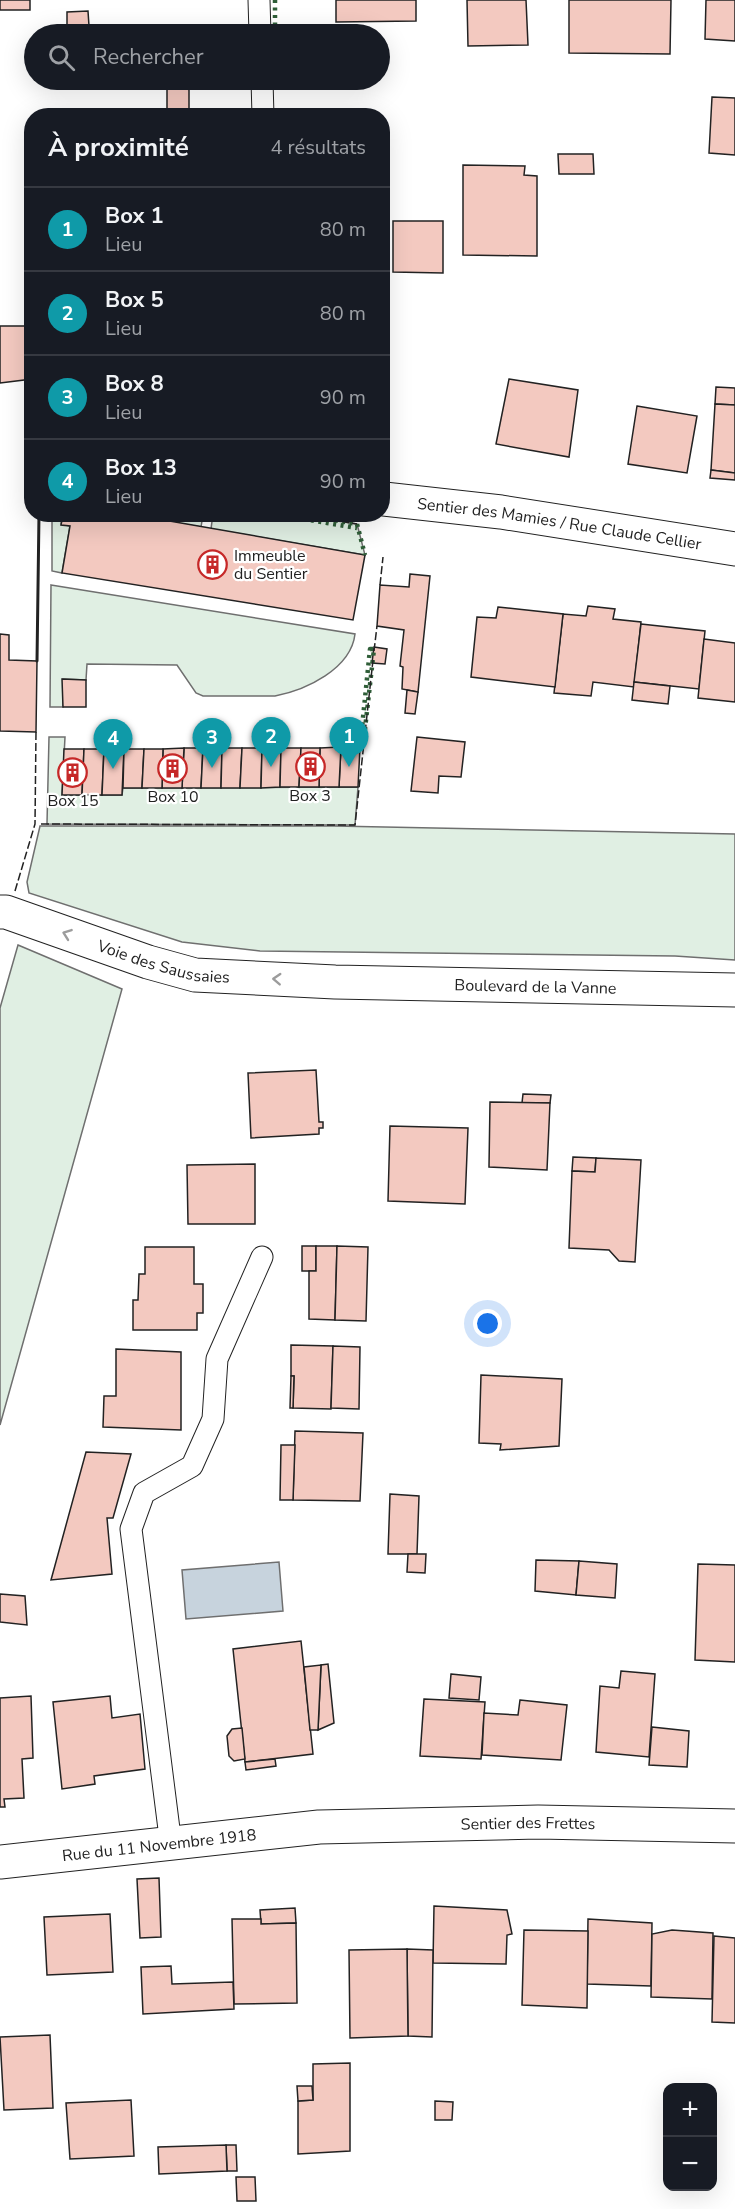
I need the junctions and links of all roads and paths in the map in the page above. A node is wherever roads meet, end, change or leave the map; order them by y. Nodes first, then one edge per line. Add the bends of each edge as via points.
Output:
1 (259, 0) edge
2 (260, 24) edge
3 (262, 90) edge
4 (263, 108) edge
5 (390, 500) edge
6 (735, 549) edge
7 (0, 912) edge
8 (335, 982) joint
9 (735, 990) edge
10 (262, 1257) dead end
11 (735, 1826) edge
12 (319, 1827) joint
13 (171, 1845) junction
14 (0, 1862) edge

1 - 2 lane
3 - 4 lane
5 - 6 street, Sentier des Mamies / Rue Claude Cellier via 501,512
8 -> 7 street, Voie des Saussaies via 195,975
8 - 9 street, Boulevard de la Vanne
10 - 13 lane via 217,1359 213,1419 192,1466 144,1493 131,1529
11 - 12 street, Sentier des Frettes via 538,1822
12 - 13 street, Rue du 11 Novembre 1918
13 - 14 street, Rue du 11 Novembre 1918

